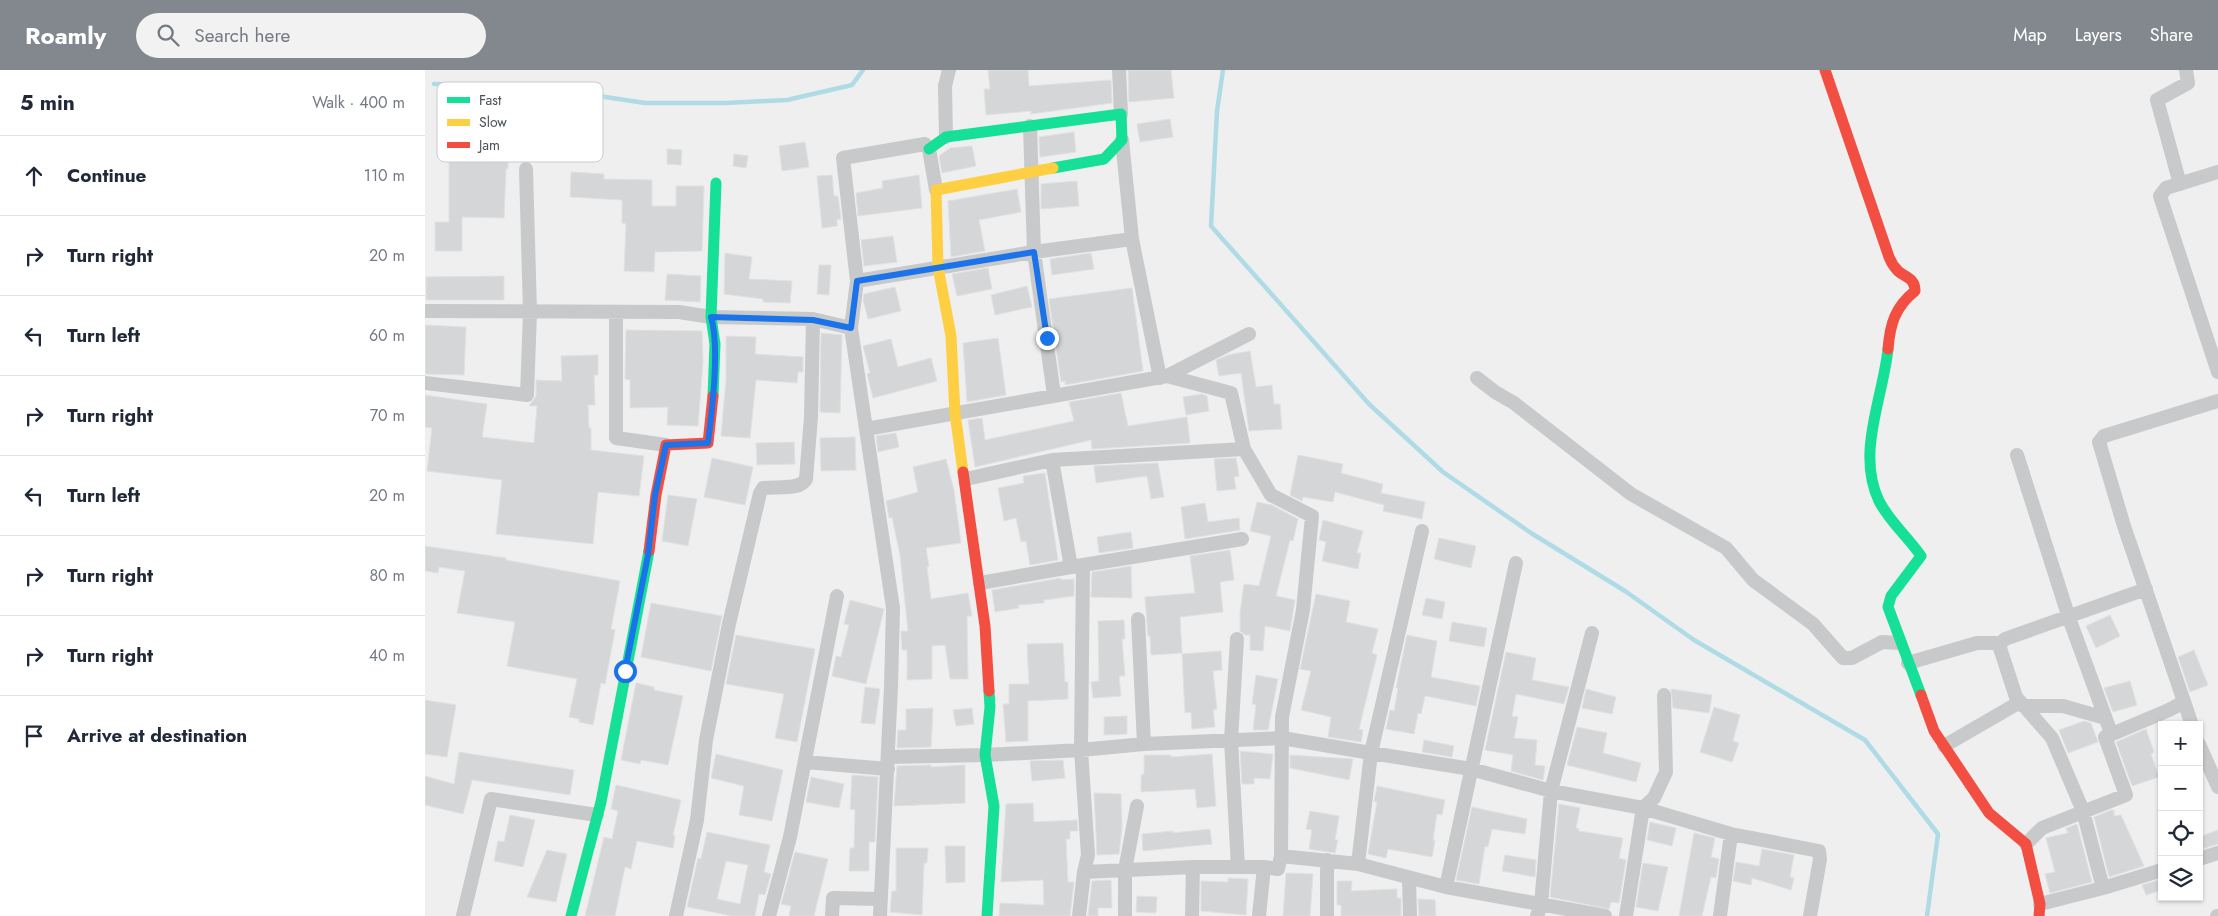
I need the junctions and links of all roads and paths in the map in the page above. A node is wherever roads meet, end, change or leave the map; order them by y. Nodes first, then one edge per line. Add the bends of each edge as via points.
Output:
1 (949, 70) edge
2 (1119, 70) edge
3 (1825, 70) edge
4 (2186, 70) edge
5 (1121, 114) junction
6 (1030, 126) junction
7 (947, 137) junction
8 (1122, 140) junction
9 (929, 149) junction
10 (526, 169) dead end
11 (2218, 172) edge
12 (1031, 174) junction
13 (715, 182) dead end
14 (2180, 184) junction
15 (936, 190) junction
16 (1132, 239) junction
17 (1034, 252) junction
18 (939, 267) junction
19 (857, 281) junction
20 (425, 311) edge
21 (530, 312) junction
22 (616, 312) junction
23 (711, 317) junction
24 (813, 320) junction
25 (851, 328) junction
26 (1249, 334) dead end
27 (2218, 372) edge
28 (1163, 377) junction
29 (1477, 378) dead end
30 (425, 383) edge
31 (1054, 395) junction
32 (2218, 401) edge
33 (955, 413) junction
34 (866, 429) junction
35 (666, 445) junction
36 (1244, 449) junction
37 (2017, 455) dead end
38 (1052, 460) junction
39 (966, 480) junction
40 (1422, 531) dead end
41 (1242, 539) dead end
42 (1516, 563) dead end
43 (1077, 566) junction
44 (980, 583) junction
45 (2146, 589) junction
46 (837, 596) dead end
47 (2069, 618) junction
48 (1138, 619) dead end
49 (1593, 634) dead end
50 (1237, 640) dead end
51 (1901, 643) junction
52 (2000, 643) junction
53 (1908, 663) junction
54 (1664, 695) dead end
55 (2184, 702) junction
56 (2022, 704) junction
57 (2105, 718) junction
58 (2191, 721) edge
59 (2111, 733) junction
60 (1282, 738) junction
61 (1231, 740) junction
62 (1144, 744) junction
63 (1944, 746) junction
64 (1081, 750) junction
65 (1371, 753) junction
66 (2203, 753) edge
67 (985, 755) junction
68 (805, 762) junction
69 (888, 763) junction
70 (1471, 769) junction
71 (2218, 787) edge
72 (1551, 791) junction
73 (1137, 806) dead end
74 (1643, 808) junction
75 (2083, 811) junction
76 (597, 815) junction
77 (1731, 834) junction
78 (2026, 844) junction
79 (2218, 853) edge
80 (1281, 856) junction
81 (2203, 858) edge
82 (1327, 860) junction
83 (1358, 864) junction
84 (1193, 867) junction
85 (1238, 867) junction
86 (1264, 867) junction
87 (1125, 870) junction
88 (2158, 871) edge
89 (1084, 872) junction
90 (1409, 878) junction
91 (1446, 887) junction
92 (2103, 888) junction
93 (881, 900) junction
94 (1539, 910) edge
95 (2040, 910) edge
96 (463, 916) edge
97 (571, 916) edge
98 (676, 916) edge
99 (769, 916) edge
100 (832, 916) edge
101 (880, 916) edge
102 (987, 916) edge
103 (1079, 916) edge
104 (1125, 916) edge
105 (1192, 916) edge
106 (1259, 916) edge
107 (1327, 916) edge
108 (1410, 916) edge
109 (1605, 916) edge
110 (1626, 916) edge
111 (1720, 916) edge
112 (1810, 916) edge

1 - 7 street via 945,86
2 - 5 street
3 - 51 street via 1888,255 1896,268 1916,285 1915,291 1901,302 1891,326 1869,453 1877,498 1921,556 1888,604
4 - 14 street via 2188,83 2157,100
5 - 6 street
5 - 8 street
6 - 7 street
6 - 12 street
7 - 9 street
8 - 12 street via 1104,159
8 - 16 street
9 - 15 street
9 - 19 street via 925,144 843,158
10 - 21 street
11 - 14 street
12 - 15 street
12 - 17 street
13 - 23 street
14 - 27 street via 2164,190 2160,198
15 - 18 street
16 - 17 street
16 - 28 street
17 - 18 street
17 - 31 street
18 - 19 street
18 - 33 street via 951,336
19 - 25 street
20 - 21 street
21 - 22 street
21 - 30 street via 527,395
22 - 23 street via 679,312
22 - 35 street via 616,438
23 - 24 street
23 - 35 street via 715,330 708,443
24 - 25 street
24 - 98 street via 807,479 798,485 763,488 759,493 705,740 697,820
25 - 34 street
26 - 28 street
28 - 31 street
28 - 36 street via 1231,393
29 - 51 street via 1631,494 1723,545 1753,580 1813,624 1843,658 1849,659 1882,642
31 - 33 street
32 - 45 street via 2100,440
33 - 34 street
33 - 39 street
34 - 69 street via 893,608
35 - 76 street
36 - 38 street
36 - 60 street via 1272,496 1312,517 1303,610 1282,717
37 - 47 street
38 - 39 street
38 - 43 street
39 - 44 street
40 - 65 street
41 - 43 street
42 - 70 street
43 - 44 street
43 - 64 street
44 - 67 street via 989,708
45 - 47 street
45 - 55 street
46 - 68 street
47 - 52 street
47 - 57 street
48 - 62 street
49 - 72 street
50 - 61 street
51 - 53 street
52 - 53 street via 1977,643
52 - 56 street via 1999,649
53 - 63 street via 1931,726
54 - 74 street via 1665,772 1654,798
55 - 58 street
55 - 59 street
56 - 57 street via 2063,706
56 - 63 street
56 - 75 street via 2051,735
57 - 59 street
59 - 75 street via 2105,737 2126,795
60 - 61 street
60 - 65 street
60 - 80 street
61 - 62 street
61 - 85 street
62 - 64 street
63 - 78 street via 1989,814
64 - 67 street
64 - 89 street via 1088,855
65 - 70 street
65 - 83 street
66 - 71 street
67 - 69 street
67 - 102 street via 994,806
68 - 69 street
68 - 99 street
69 - 93 street
70 - 72 street
70 - 91 street
72 - 74 street
72 - 94 street
73 - 87 street
74 - 77 street
74 - 110 street
75 - 78 street via 2042,828
75 - 92 street
76 - 96 street via 491,799
76 - 97 street
77 - 111 street
77 - 112 street via 1819,851
78 - 95 street
79 - 81 street
80 - 82 street
80 - 86 street via 1278,869
82 - 83 street
82 - 107 street
83 - 90 street
84 - 85 street
84 - 87 street
84 - 105 street
85 - 86 street
86 - 106 street
87 - 89 street
87 - 104 street
88 - 92 street
89 - 103 street
90 - 91 street
90 - 108 street
91 - 94 street
92 - 95 street
93 - 100 street via 833,898
93 - 101 street
94 - 109 street

